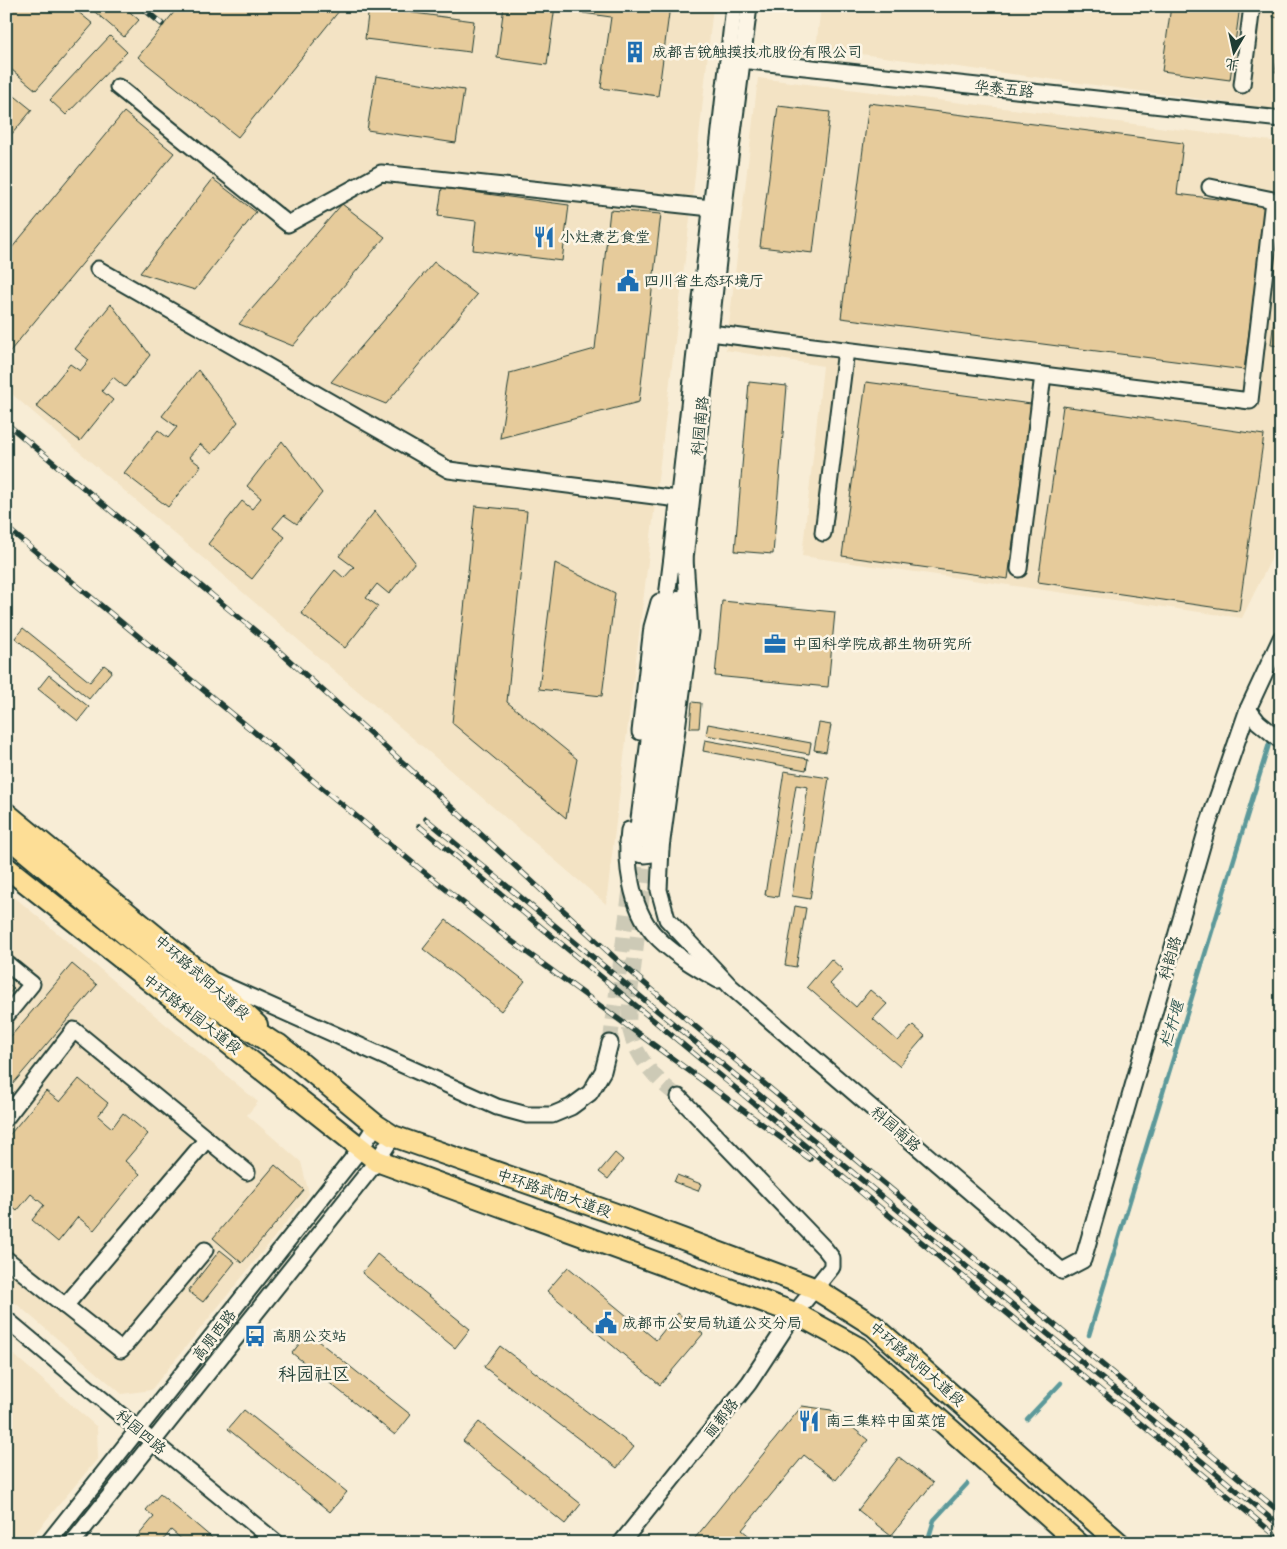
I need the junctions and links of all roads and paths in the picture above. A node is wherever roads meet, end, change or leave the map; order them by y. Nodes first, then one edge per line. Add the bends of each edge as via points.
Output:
1 (734, 6) edge
2 (749, 6) edge
3 (1252, 6) edge
4 (734, 59) junction
5 (1242, 85) dead end
6 (118, 86) dead end
7 (1281, 119) edge
8 (1210, 187) dead end
9 (711, 208) junction
10 (98, 269) dead end
11 (710, 333) junction
12 (846, 350) junction
13 (1043, 375) junction
14 (678, 499) junction
15 (823, 533) dead end
16 (678, 558) junction
17 (1019, 570) dead end
18 (1281, 638) edge
19 (1248, 709) junction
20 (1281, 741) edge
21 (6, 813) edge
22 (6, 834) edge
23 (644, 844) junction
24 (6, 867) edge
25 (6, 963) edge
26 (202, 986) junction
27 (731, 987) junction
28 (6, 1016) edge
29 (610, 1044) tunnel mouth
30 (290, 1055) joint
31 (679, 1098) tunnel mouth
32 (6, 1118) edge
33 (376, 1125) junction
34 (393, 1136) junction
35 (207, 1139) junction
36 (361, 1148) junction
37 (377, 1161) junction
38 (247, 1172) dead end
39 (204, 1250) dead end
40 (6, 1259) edge
41 (1062, 1271) joint
42 (814, 1288) junction
43 (65, 1306) junction
44 (795, 1313) junction
45 (6, 1319) edge
46 (139, 1430) junction
47 (153, 1442) junction
48 (48, 1543) edge
49 (72, 1543) edge
50 (277, 1543) edge
51 (621, 1543) edge
52 (1078, 1543) edge
53 (1119, 1543) edge

1 - 4 street, 科园南路
2 - 4 street, 科园南路
3 - 5 street
4 - 7 street, 华泰五路
4 - 9 street, 科园南路
4 - 11 street, 科园南路
6 - 9 street via 288,224 381,173
8 - 13 street via 1273,200 1250,401
9 - 14 street, 科园南路
10 - 14 street via 449,470
11 - 12 street
11 - 16 street, 科园南路
12 - 13 street
12 - 15 street
13 - 17 street
14 - 16 street, 科园南路
16 - 23 street, 科园南路
16 - 23 street via 652,627
18 - 19 street, 科韵路
19 - 20 street
19 - 41 street, 科韵路 via 1208,825 1084,1260
21 - 26 main road, 中环路武阳大道段
22 - 26 highway
23 - 27 street via 667,919
23 - 27 street via 629,872 638,907 652,932 695,967
24 - 36 main road, 中环路科园大道段
25 - 28 street via 32,984
26 - 29 street via 497,1107 527,1115 552,1115 571,1107 590,1093 603,1071
26 - 30 highway
27 - 41 street, 科园南路
30 - 33 main road, 中环路武阳大道段
31 - 42 street, 丽都路 via 832,1258 832,1267
32 - 35 street via 74,1030
33 - 34 main road, 中环路武阳大道段
33 - 36 street, 高朋西路
34 - 37 street, 高朋西路
34 - 42 main road, 中环路武阳大道段
35 - 38 street
35 - 43 street
36 - 37 main road, 中环路科园大道段
36 - 46 street, 高朋西路
37 - 44 main road, 中环路武阳大道段
37 - 47 street, 高朋西路
39 - 43 street via 122,1350
40 - 43 street
42 - 44 street, 丽都路
42 - 53 main road, 中环路武阳大道段 via 874,1326
44 - 51 street, 丽都路 via 749,1383
44 - 52 main road, 中环路武阳大道段 via 859,1348
45 - 46 street, 科园四路
46 - 47 street, 科园四路
46 - 48 street, 高朋西路
47 - 49 street, 高朋西路
47 - 50 street, 科园四路

